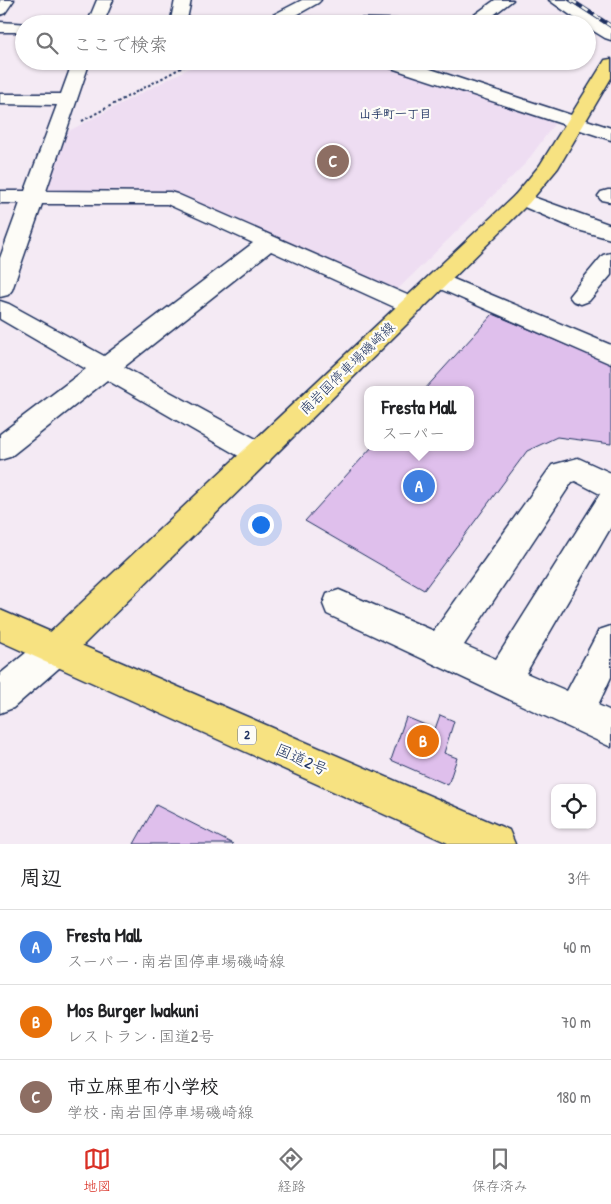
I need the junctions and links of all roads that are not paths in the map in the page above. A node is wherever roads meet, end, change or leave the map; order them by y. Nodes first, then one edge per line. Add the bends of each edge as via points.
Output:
1 (6, 0) edge
2 (105, 0) edge
3 (183, 0) edge
4 (313, 0) edge
5 (505, 0) edge
6 (557, 0) edge
7 (0, 10) edge
8 (99, 15) edge
9 (180, 15) edge
10 (285, 15) edge
11 (484, 15) edge
12 (580, 15) edge
13 (596, 25) edge
14 (0, 27) edge
15 (15, 27) edge
16 (611, 35) edge
17 (611, 64) edge
18 (79, 70) edge
19 (427, 70) edge
20 (0, 99) edge
21 (69, 100) junction
22 (574, 122) junction
23 (611, 134) edge
24 (0, 197) edge
25 (33, 197) junction
26 (522, 199) junction
27 (611, 232) edge
28 (270, 241) junction
29 (611, 260) edge
30 (439, 280) junction
31 (0, 290) edge
32 (581, 296) dead end
33 (412, 306) junction
34 (0, 309) edge
35 (611, 355) edge
36 (104, 367) junction
37 (0, 449) edge
38 (259, 454) junction
39 (611, 486) edge
40 (611, 500) edge
41 (339, 604) dead end
42 (0, 625) edge
43 (611, 641) edge
44 (55, 650) junction
45 (440, 651) junction
46 (503, 680) junction
47 (0, 696) edge
48 (575, 713) junction
49 (611, 729) edge
50 (494, 844) edge

1 - 7 street
2 - 8 street
3 - 9 street
4 - 10 street
5 - 11 street
6 - 12 street
13 - 16 street
14 - 15 street
17 - 22 main road, 南岩国停車場磯崎線
18 - 21 street
19 - 22 street
20 - 21 street
21 - 25 street
22 - 23 street
22 - 26 main road, 南岩国停車場磯崎線 via 540,180
24 - 25 street
25 - 28 street via 170,198
25 - 31 street
26 - 27 street
26 - 30 main road, 南岩国停車場磯崎線
28 - 33 street
28 - 36 street
29 - 32 street
30 - 33 main road, 南岩国停車場磯崎線
30 - 35 street
33 - 38 main road, 南岩国停車場磯崎線
34 - 36 street
36 - 37 street
36 - 38 street
38 - 44 main road, 南岩国停車場磯崎線
39 - 45 street via 578,469 562,473
40 - 46 street
41 - 45 street
42 - 44 main road, 国道2号 / 2
43 - 48 street
44 - 47 street
44 - 50 main road, 国道2号 / 2
45 - 46 street
46 - 48 street
48 - 49 street

